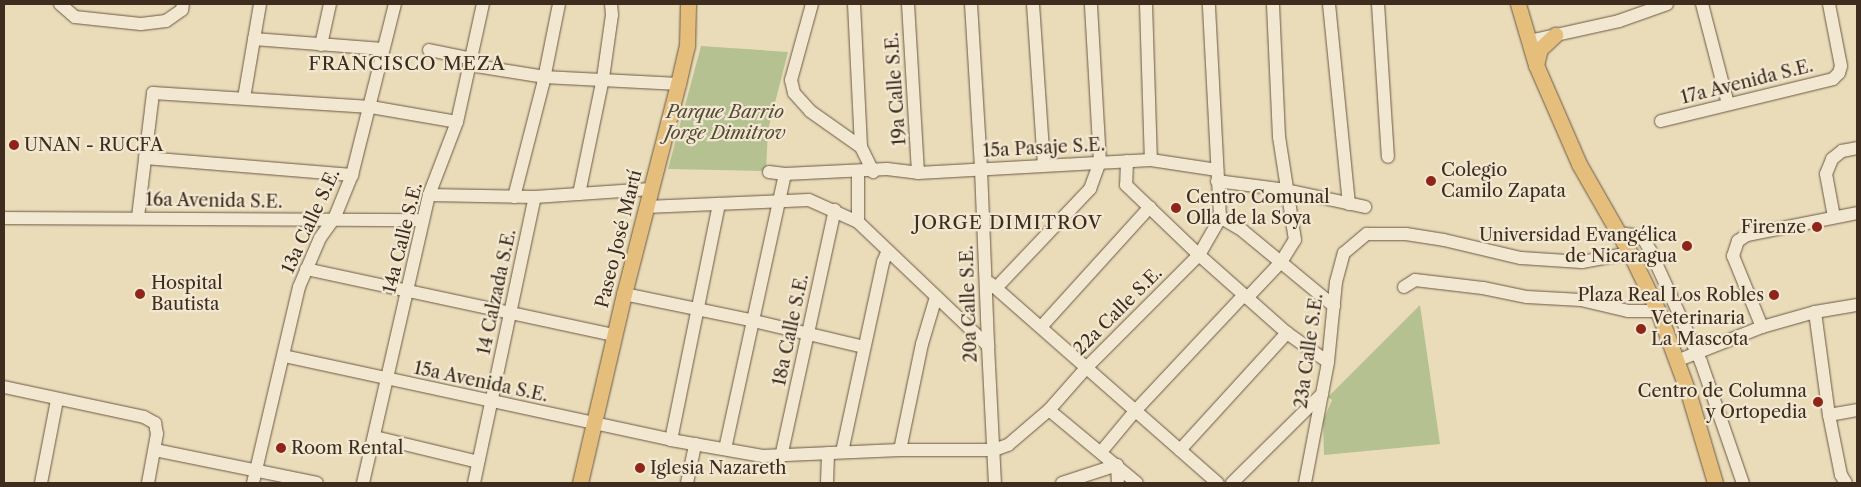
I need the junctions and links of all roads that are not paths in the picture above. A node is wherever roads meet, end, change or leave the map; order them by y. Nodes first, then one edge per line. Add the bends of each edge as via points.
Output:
1 (60, 4) edge
2 (183, 4) edge
3 (260, 4) edge
4 (330, 4) edge
5 (395, 4) edge
6 (483, 4) edge
7 (559, 4) edge
8 (611, 4) edge
9 (688, 4) edge
10 (812, 4) edge
11 (854, 4) edge
12 (908, 4) edge
13 (971, 4) edge
14 (1033, 4) edge
15 (1092, 4) edge
16 (1146, 4) edge
17 (1208, 4) edge
18 (1273, 4) edge
19 (1328, 4) edge
20 (1378, 4) edge
21 (1518, 4) edge
22 (1667, 4) edge
23 (1702, 4) edge
24 (1829, 4) edge
25 (1555, 35) junction
26 (254, 39) junction
27 (1529, 41) junction
28 (320, 44) junction
29 (383, 49) junction
30 (429, 50) dead end
31 (471, 62) junction
32 (1536, 66) junction
33 (544, 77) junction
34 (602, 81) junction
35 (678, 84) junction
36 (244, 98) junction
37 (1728, 104) junction
38 (371, 107) junction
39 (1661, 121) dead end
40 (457, 122) junction
41 (861, 147) junction
42 (1857, 148) edge
43 (1388, 157) dead end
44 (145, 158) junction
45 (1152, 160) junction
46 (1127, 161) junction
47 (1100, 162) junction
48 (1044, 165) junction
49 (981, 169) junction
50 (858, 171) junction
51 (769, 172) dead end
52 (873, 172) junction
53 (918, 172) junction
54 (785, 174) junction
55 (352, 175) junction
56 (1217, 176) junction
57 (651, 190) junction
58 (1286, 190) junction
59 (579, 194) junction
60 (430, 195) junction
61 (514, 197) junction
62 (535, 197) junction
63 (779, 202) junction
64 (719, 204) junction
65 (1349, 204) junction
66 (646, 207) junction
67 (1150, 207) junction
68 (1365, 207) dead end
69 (835, 210) junction
70 (1857, 213) edge
71 (138, 217) junction
72 (1220, 217) junction
73 (1834, 217) junction
74 (4, 218) edge
75 (334, 220) junction
76 (423, 220) junction
77 (858, 222) junction
78 (1618, 233) junction
79 (888, 251) junction
80 (1630, 254) junction
81 (1199, 255) junction
82 (1281, 262) junction
83 (306, 268) junction
84 (984, 278) junction
85 (1404, 287) dead end
86 (996, 288) junction
87 (407, 290) junction
88 (624, 294) junction
89 (1246, 296) junction
90 (936, 297) junction
91 (1857, 305) edge
92 (1334, 306) junction
93 (697, 311) junction
94 (1658, 311) junction
95 (1815, 312) junction
96 (510, 314) junction
97 (754, 321) junction
98 (1040, 327) junction
99 (1762, 327) junction
100 (1287, 333) junction
101 (807, 334) junction
102 (614, 335) junction
103 (988, 346) junction
104 (864, 347) junction
105 (1691, 355) junction
106 (284, 356) junction
107 (1328, 362) junction
108 (1086, 368) junction
109 (388, 379) junction
110 (4, 387) edge
111 (1322, 394) junction
112 (57, 400) junction
113 (491, 402) junction
114 (1693, 408) junction
115 (1049, 410) junction
116 (1857, 410) edge
117 (1136, 411) junction
118 (1829, 415) junction
119 (594, 424) junction
120 (375, 436) junction
121 (671, 440) junction
122 (695, 444) junction
123 (725, 449) junction
124 (155, 450) junction
125 (900, 450) junction
126 (994, 450) junction
127 (1180, 450) junction
128 (842, 452) junction
129 (1101, 452) junction
130 (828, 453) junction
131 (781, 457) junction
132 (478, 462) junction
133 (1117, 465) junction
134 (256, 470) junction
135 (41, 483) edge
136 (148, 483) edge
137 (253, 483) edge
138 (317, 483) edge
139 (363, 483) edge
140 (474, 483) edge
141 (580, 483) edge
142 (687, 483) edge
143 (827, 483) edge
144 (995, 483) edge
145 (1062, 483) edge
146 (1118, 483) edge
147 (1137, 483) edge
148 (1218, 483) edge
149 (1232, 483) edge
150 (1305, 483) edge
151 (1715, 483) edge
152 (1725, 483) edge
153 (1743, 483) edge
154 (1846, 483) edge

1 - 2 street via 75,17 141,24 166,21 182,10
3 - 26 street
4 - 28 street
5 - 29 street, 13a Calle S.E.
6 - 31 street, 14a Calle S.E.
7 - 33 street
8 - 34 street
9 - 35 main road, Paseo José Martí via 687,46
10 - 41 street via 792,80 794,93 810,111
11 - 41 street
12 - 53 street, 19a Calle S.E.
13 - 49 street, 20a Calle S.E.
14 - 48 street
15 - 47 street
16 - 45 street
17 - 56 street
18 - 58 street via 1279,137
19 - 65 street
20 - 43 street
21 - 27 main road
22 - 25 street via 1619,21
23 - 37 street
24 - 37 street, 17a Avenida S.E. via 1841,66 1839,73 1833,78
25 - 27 street
25 - 32 main road via 1540,50
26 - 28 street
26 - 36 street
27 - 32 main road
28 - 29 street
29 - 38 street, 13a Calle S.E.
30 - 31 street
31 - 33 street
31 - 40 street, 14a Calle S.E.
32 - 78 main road via 1578,164
33 - 34 street
33 - 61 street
34 - 35 street
34 - 59 street
35 - 57 main road, Paseo José Martí
36 - 38 street
36 - 44 street via 153,93
37 - 39 street, 17a Avenida S.E.
38 - 40 street
38 - 55 street, 13a Calle S.E.
40 - 60 street, 14a Calle S.E.
41 - 52 street
42 - 73 street via 1842,151 1832,159 1826,174
44 - 55 street
44 - 71 street
45 - 46 street, 15a Pasaje S.E.
45 - 56 street, 15a Pasaje S.E.
46 - 47 street, 15a Pasaje S.E.
46 - 67 street via 1126,185
47 - 48 street, 15a Pasaje S.E.
47 - 86 street via 1090,189
48 - 49 street, 15a Pasaje S.E.
49 - 53 street, 15a Pasaje S.E.
49 - 84 street, 20a Calle S.E.
50 - 52 street, 15a Pasaje S.E.
50 - 54 street, 15a Pasaje S.E.
50 - 77 street
51 - 54 street, 15a Pasaje S.E.
52 - 53 street, 15a Pasaje S.E.
54 - 63 street
55 - 75 street, 13a Calle S.E.
56 - 58 street, 15a Pasaje S.E.
56 - 72 street
57 - 59 street
57 - 66 main road, Paseo José Martí
58 - 65 street, 15a Pasaje S.E.
58 - 82 street via 1295,240
59 - 62 street
60 - 61 street
60 - 76 street, 14a Calle S.E.
61 - 62 street
62 - 96 street, 14 Calzada S.E.
63 - 64 street
63 - 69 street via 810,200
63 - 97 street
64 - 66 street
64 - 93 street
65 - 68 street, 15a Pasaje S.E.
66 - 88 main road, Paseo José Martí
67 - 81 street
67 - 98 street
69 - 77 street
69 - 101 street, 18a Calle S.E.
70 - 73 street
71 - 74 street, 16a Avenida S.E.
71 - 75 street, 16a Avenida S.E.
72 - 81 street, 22a Calle S.E.
72 - 82 street via 1244,231
73 - 99 street via 1747,235 1738,240 1733,256
75 - 76 street, 16a Avenida S.E.
75 - 83 street, 13a Calle S.E. via 320,238
76 - 87 street, 14a Calle S.E.
77 - 79 street
78 - 80 main road
78 - 105 street via 1644,240
79 - 90 street
79 - 104 street
80 - 92 street, 23a Calle S.E. via 1582,262 1521,258 1406,234 1367,234 1344,253
80 - 94 main road
81 - 89 street
81 - 108 street, 22a Calle S.E.
82 - 89 street
82 - 92 street
83 - 87 street
83 - 106 street, 13a Calle S.E.
84 - 86 street
84 - 103 street, 20a Calle S.E.
85 - 94 street via 1415,280 1527,297 1582,300 1628,311
86 - 98 street
87 - 96 street
87 - 109 street, 14a Calle S.E.
88 - 93 street
88 - 102 main road, Paseo José Martí
89 - 100 street
89 - 117 street
90 - 103 street
90 - 125 street via 922,344
91 - 95 street
92 - 107 street, 23a Calle S.E.
93 - 97 street
93 - 121 street
94 - 105 main road via 1679,356
94 - 114 main road
95 - 99 street
95 - 118 street
96 - 102 street
96 - 113 street, 14 Calzada S.E.
97 - 101 street
97 - 123 street
98 - 108 street
99 - 105 street
100 - 107 street
100 - 127 street
101 - 104 street
101 - 131 street, 18a Calle S.E.
102 - 119 main road, Paseo José Martí
103 - 126 street, 20a Calle S.E.
104 - 128 street
105 - 114 main road via 1682,364 1692,393
105 - 152 main road
105 - 153 street
106 - 109 street, 15a Avenida S.E.
106 - 134 street, 13a Calle S.E.
107 - 111 street, 23a Calle S.E.
108 - 115 street, 22a Calle S.E.
108 - 117 street
109 - 113 street, 15a Avenida S.E.
109 - 120 street, 14a Calle S.E.
110 - 112 street
111 - 149 street
111 - 150 street, 23a Calle S.E.
112 - 124 street via 155,422
112 - 135 street
113 - 119 street, 15a Avenida S.E.
113 - 132 street, 14 Calzada S.E.
114 - 151 main road
115 - 126 street, 22a Calle S.E. via 1008,445
115 - 129 street
116 - 118 street
117 - 127 street
117 - 129 street
118 - 154 street
119 - 121 street, 15a Avenida S.E.
119 - 141 main road, Paseo José Martí
120 - 132 street
120 - 139 street, 14a Calle S.E.
121 - 122 street, 15a Avenida S.E.
122 - 123 street, 15a Avenida S.E.
122 - 142 street
123 - 131 street, 22a Calle S.E.
124 - 134 street
124 - 136 street
125 - 126 street, 22a Calle S.E.
125 - 128 street, 22a Calle S.E.
126 - 144 street, 20a Calle S.E.
127 - 148 street
128 - 130 street, 22a Calle S.E.
129 - 133 street
130 - 131 street, 22a Calle S.E.
130 - 143 street
132 - 140 street, 14 Calzada S.E.
133 - 145 street
133 - 146 street
133 - 147 street
134 - 137 street, 13a Calle S.E.
134 - 138 street

